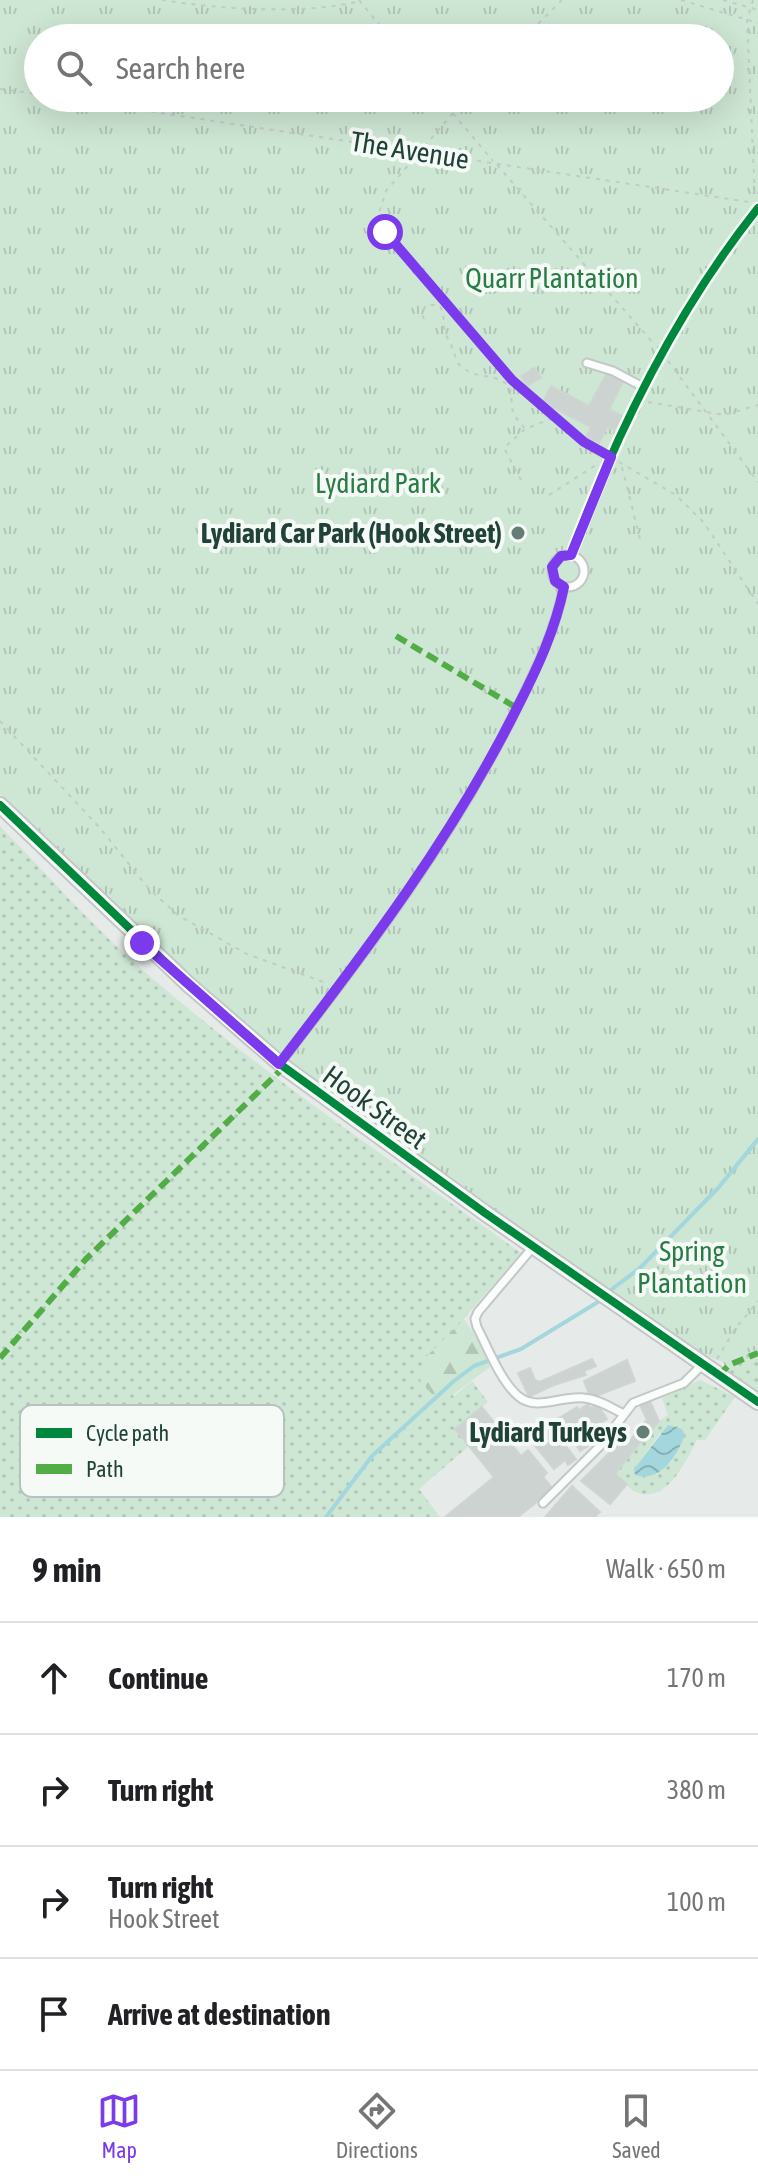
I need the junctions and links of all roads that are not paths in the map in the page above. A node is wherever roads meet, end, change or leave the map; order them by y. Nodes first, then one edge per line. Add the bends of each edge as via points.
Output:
1 (757, 205) edge
2 (587, 363) dead end
3 (645, 388) junction
4 (571, 555) junction
5 (564, 587) junction
6 (0, 805) edge
7 (279, 1064) junction
8 (533, 1247) junction
9 (707, 1367) junction
10 (758, 1402) edge
11 (624, 1414) junction
12 (543, 1503) dead end

1 - 3 lane
2 - 3 lane
3 - 4 lane
4 - 5 lane via 561,556 552,567 555,581
4 - 5 lane via 582,561 584,575 576,586
5 - 7 lane via 549,642 497,750 429,861
6 - 7 street, Hook Street via 142,943
7 - 8 street, Hook Street
8 - 9 street, Hook Street
8 - 11 lane via 475,1319 495,1360 511,1389 528,1403 588,1398
9 - 10 street, Hook Street
9 - 11 lane via 693,1378 640,1398
11 - 12 lane

